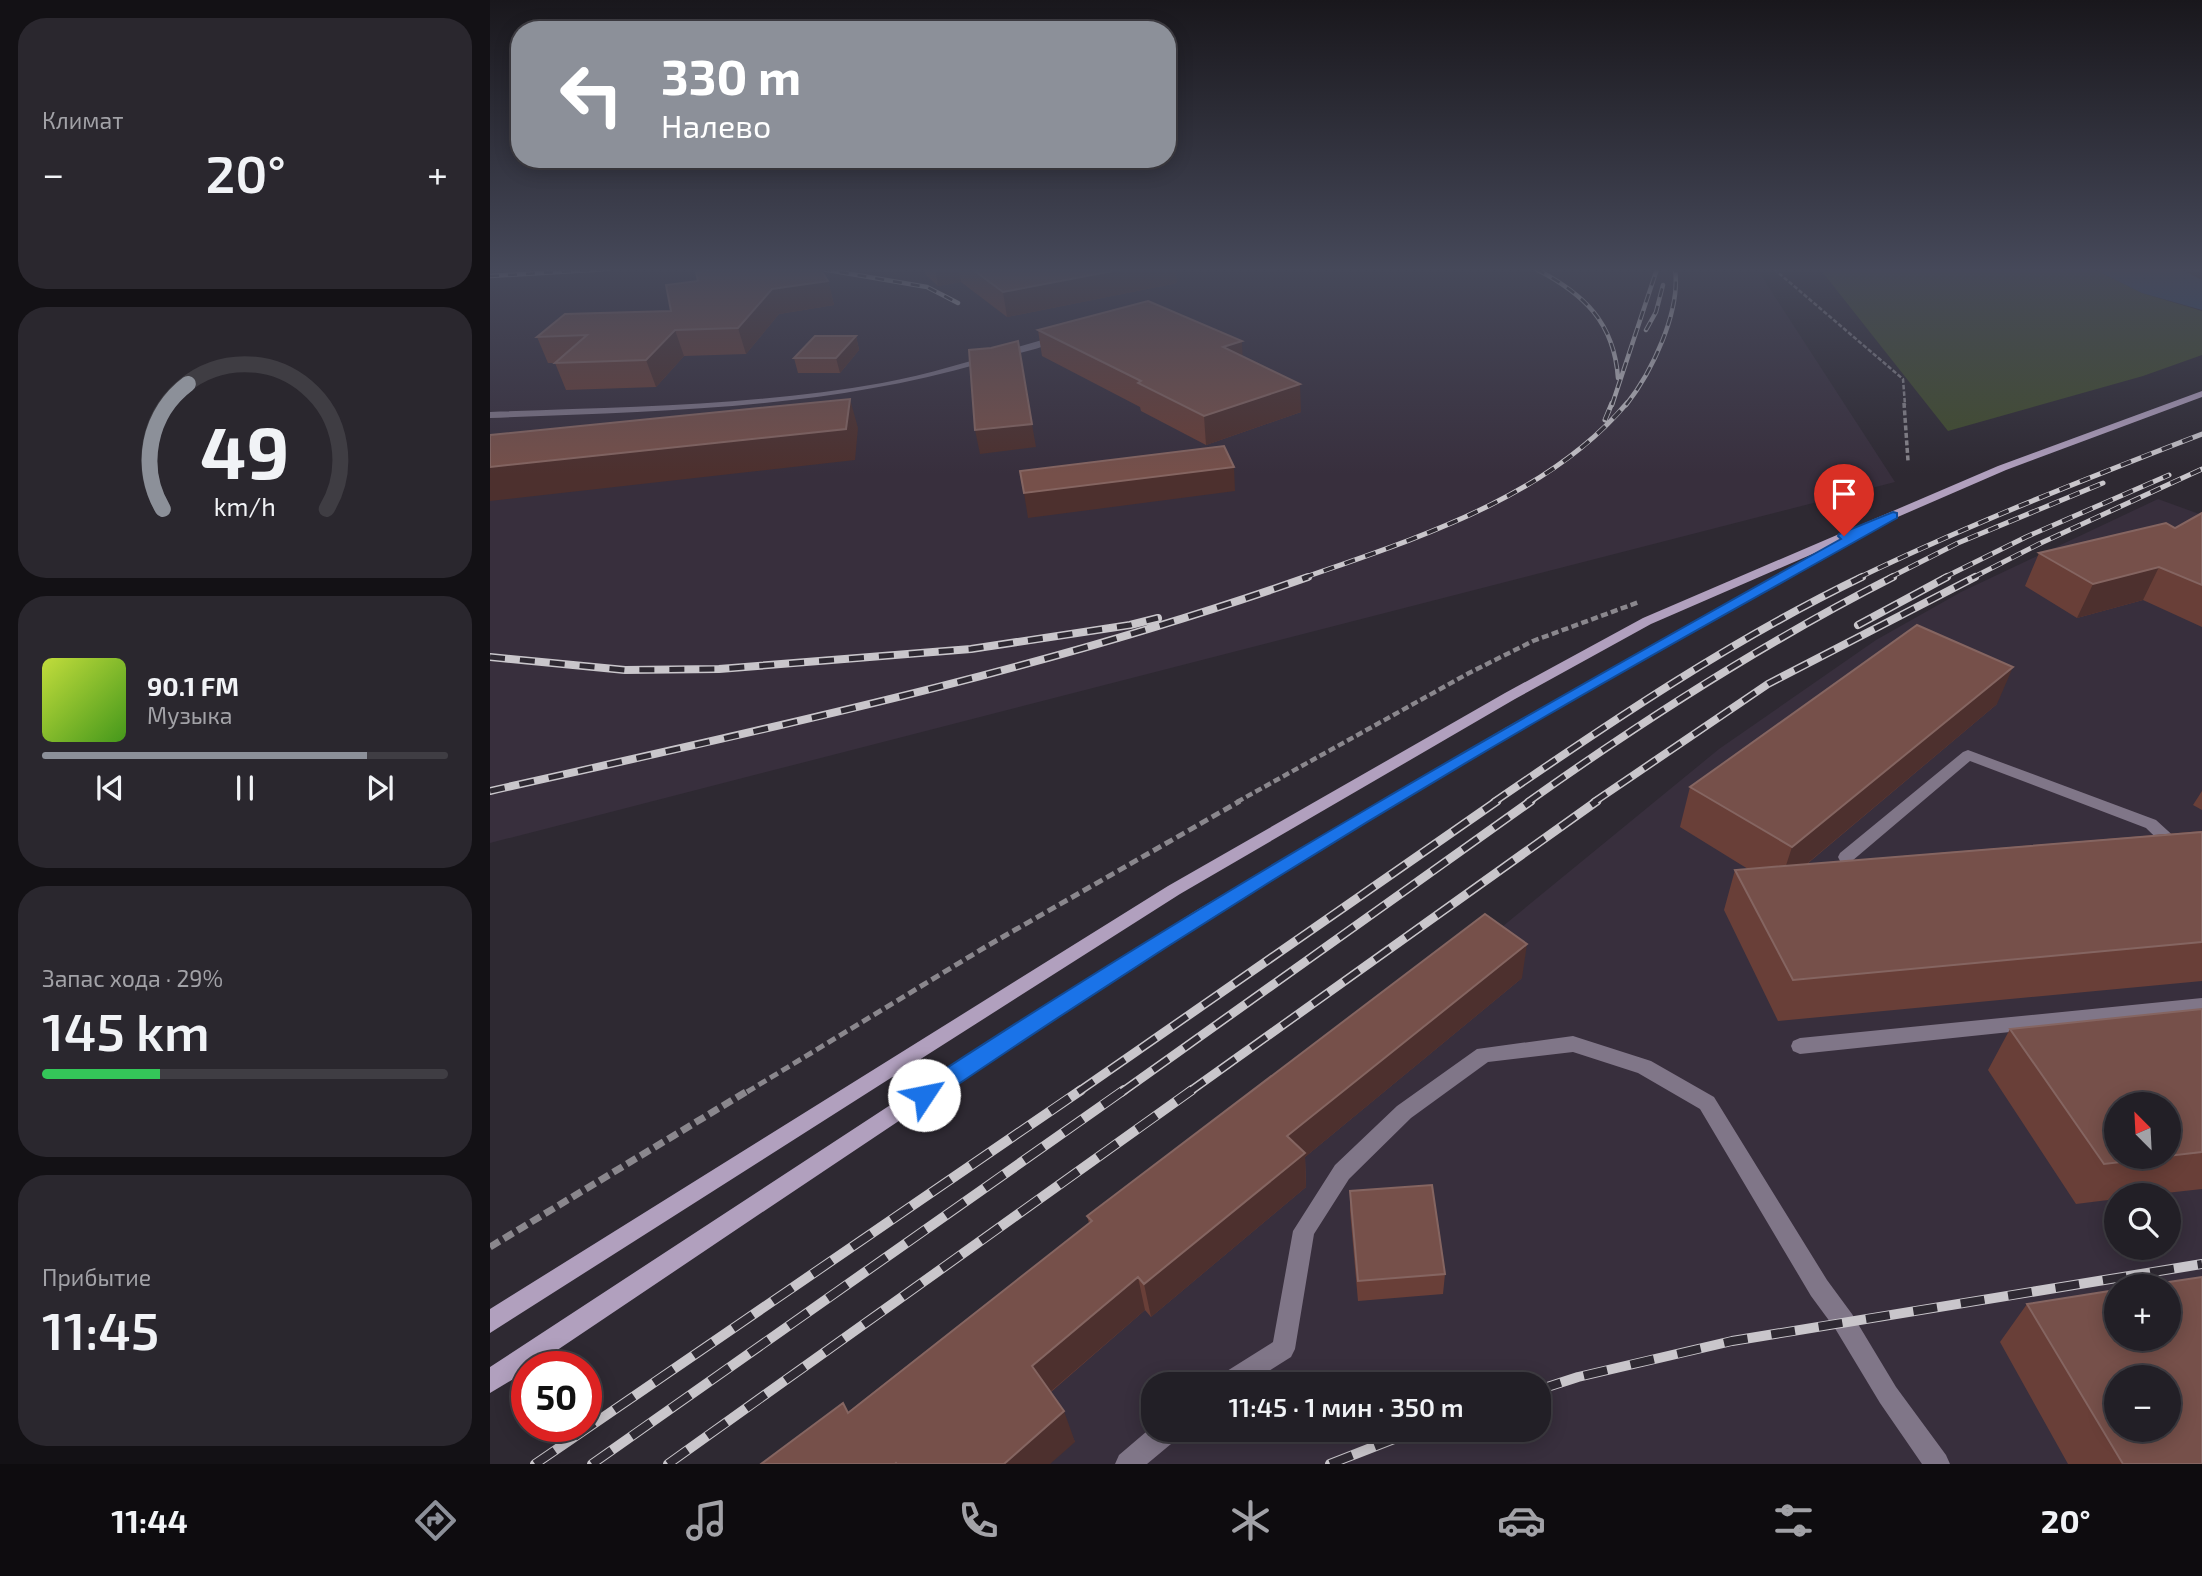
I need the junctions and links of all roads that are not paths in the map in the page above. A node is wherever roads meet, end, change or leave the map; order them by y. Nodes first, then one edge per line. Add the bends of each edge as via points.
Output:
1 (1064, 337) edge
2 (2202, 394) edge
3 (490, 415) edge
4 (1893, 515) junction
5 (1846, 857) dead end
6 (2202, 859) edge
7 (2202, 1006) edge
8 (1800, 1046) dead end
9 (490, 1322) edge
10 (1246, 1372) edge
11 (490, 1381) edge
12 (1154, 1442) edge
13 (1128, 1464) edge
14 (1937, 1464) edge

1 - 3 lane via 884,384 820,394 703,405
2 - 4 main road via 2002,468
4 - 9 main road via 1647,621 1499,702 1152,904
4 - 11 main road via 1541,712 1205,914
5 - 6 lane via 1968,755 2151,824 2185,856
7 - 8 lane
10 - 14 lane via 1283,1349 1304,1231 1342,1172 1404,1112 1484,1055 1573,1044 1644,1067 1707,1103 1819,1288
12 - 13 lane

